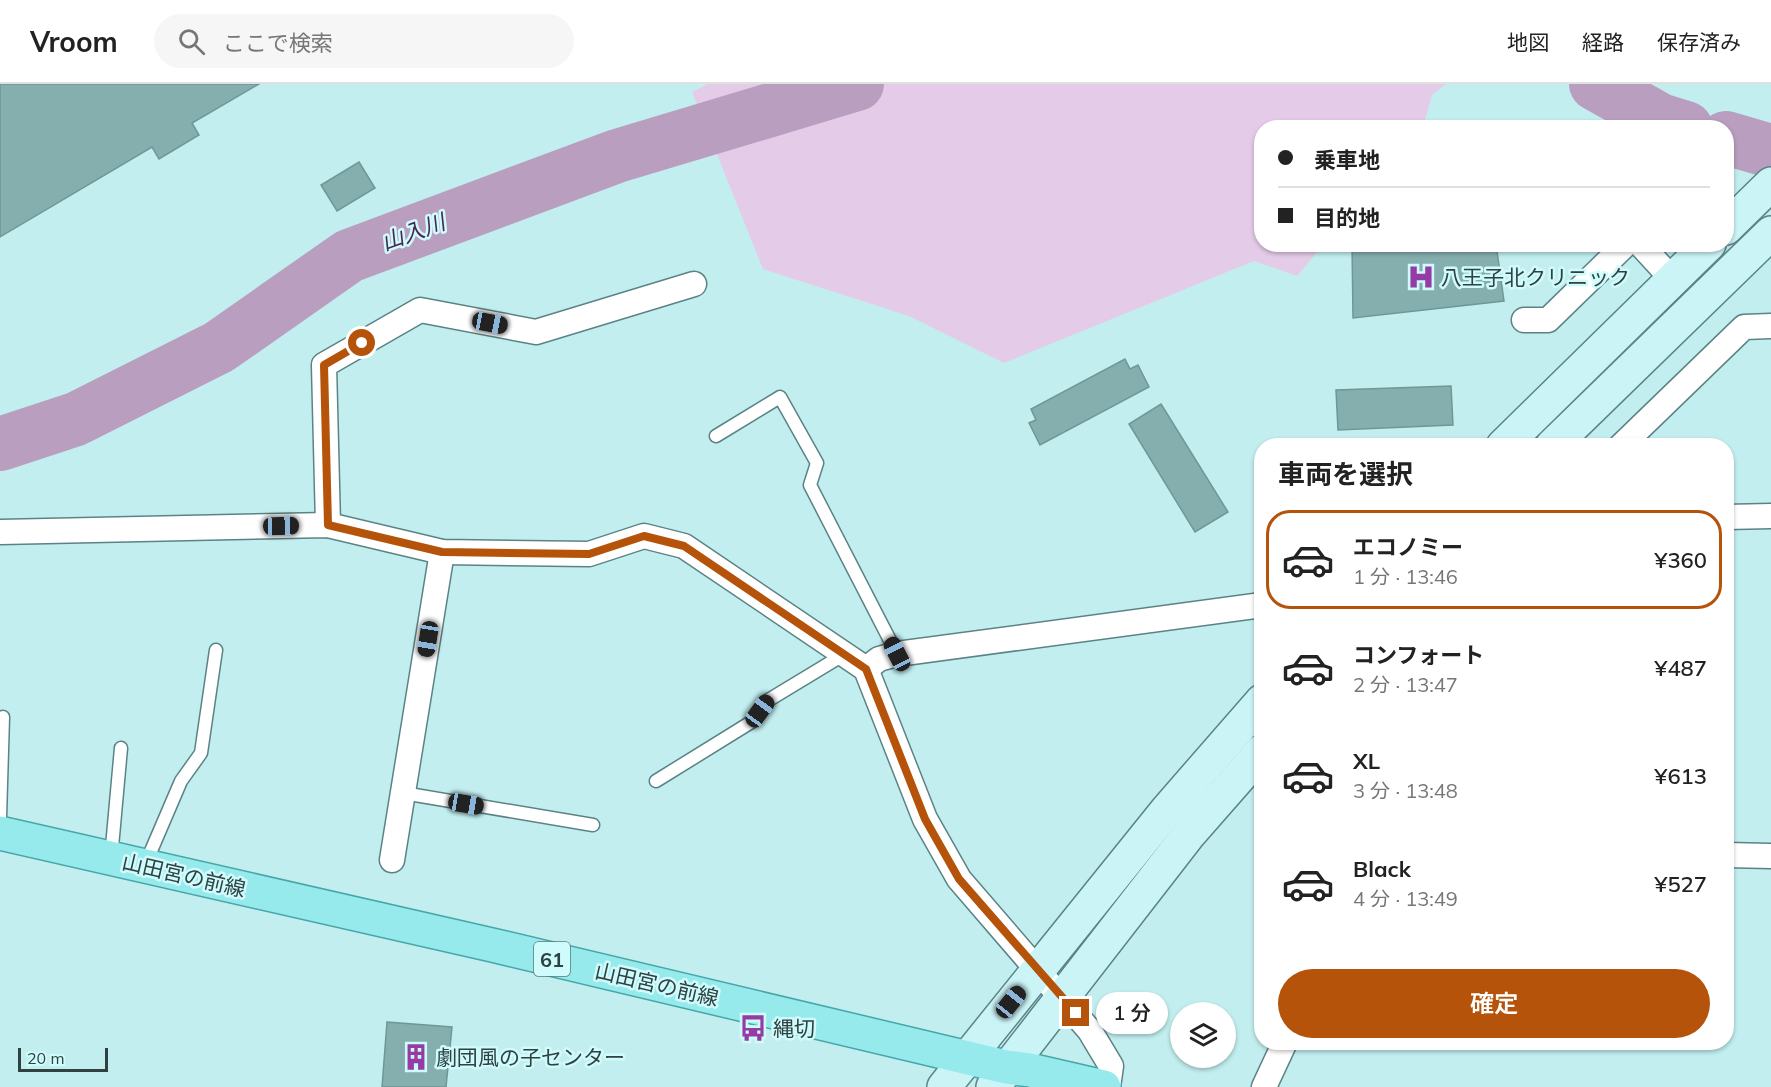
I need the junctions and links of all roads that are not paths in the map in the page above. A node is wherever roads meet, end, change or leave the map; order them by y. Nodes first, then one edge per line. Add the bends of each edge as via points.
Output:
1 (1767, 188) edge
2 (1734, 220) edge
3 (1771, 233) edge
4 (1618, 252) edge
5 (1648, 252) edge
6 (1701, 252) edge
7 (1674, 280) junction
8 (694, 284) dead end
9 (1524, 320) dead end
10 (1771, 326) edge
11 (716, 436) dead end
12 (1511, 438) edge
13 (1560, 438) edge
14 (1629, 438) edge
15 (1771, 516) edge
16 (1734, 517) edge
17 (328, 525) junction
18 (0, 532) edge
19 (442, 552) junction
20 (1254, 606) edge
21 (216, 650) dead end
22 (897, 654) junction
23 (843, 655) junction
24 (866, 669) junction
25 (1254, 710) edge
26 (3, 717) dead end
27 (121, 748) dead end
28 (1254, 760) edge
29 (656, 781) dead end
30 (403, 793) junction
31 (0, 817) edge
32 (593, 825) dead end
33 (0, 833) edge
34 (1734, 855) edge
35 (1771, 856) edge
36 (111, 858) junction
37 (392, 860) dead end
38 (145, 867) junction
39 (1038, 969) junction
40 (1062, 996) junction
41 (1281, 1050) edge
42 (966, 1057) junction
43 (999, 1077) edge
44 (944, 1087) edge
45 (1104, 1087) edge
46 (1108, 1087) edge
47 (1264, 1087) edge

1 - 2 street
3 - 13 street
4 - 9 street via 1548,320
5 - 7 street
6 - 7 street
7 - 12 street
8 - 17 street via 536,332 420,310 324,365
10 - 14 street via 1744,327
11 - 22 lane via 780,397 818,463 810,485
15 - 16 street
17 - 18 street
17 - 19 street
19 - 23 street via 589,554 644,536 684,546
19 - 30 street
20 - 22 street
21 - 38 lane via 201,753 181,781
22 - 24 street via 879,659
23 - 24 street
23 - 29 lane via 767,701 753,721
24 - 39 street via 925,819 953,869
25 - 39 street
26 - 31 lane
27 - 36 lane
28 - 40 street via 1190,833
30 - 32 lane
30 - 37 street
33 - 36 main road, 山田宮の前線 / 61
34 - 35 street
36 - 38 main road, 山田宮の前線 / 61
38 - 42 main road, 山田宮の前線 / 61
39 - 40 street
39 - 42 street
40 - 43 street
40 - 46 street via 1090,1030 1110,1066
41 - 47 street
42 - 43 main road, 山田宮の前線 / 61
42 - 44 street
43 - 45 main road, 山田宮の前線 / 61 via 1030,1070

